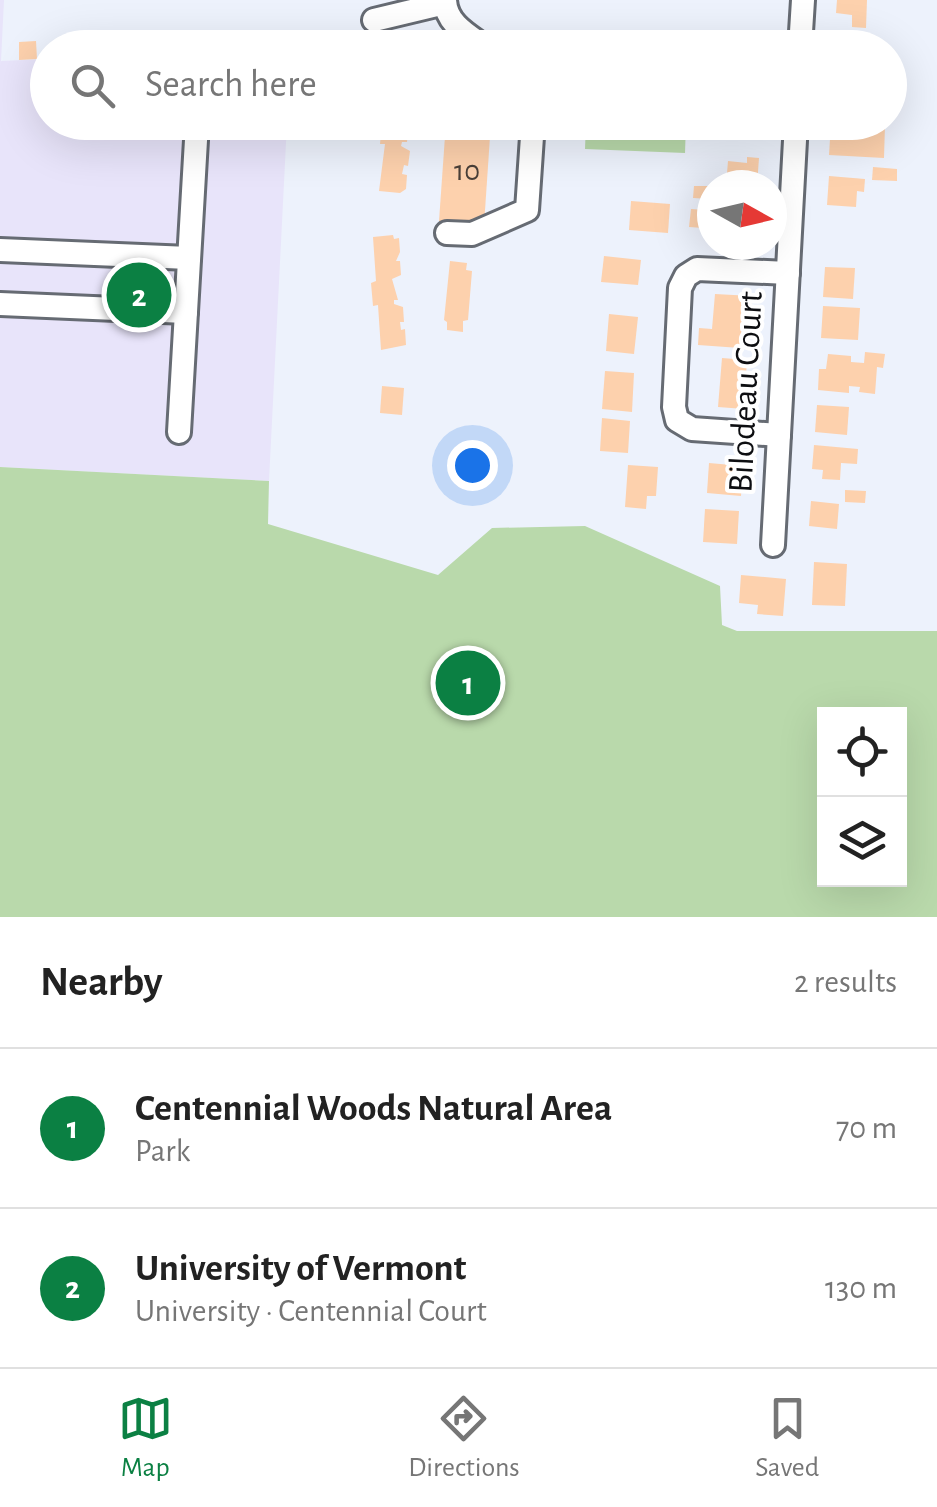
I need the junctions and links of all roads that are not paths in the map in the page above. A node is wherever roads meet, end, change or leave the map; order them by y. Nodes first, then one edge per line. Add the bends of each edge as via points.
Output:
1 (802, 0) edge
2 (445, 2) edge
3 (374, 20) dead end
4 (462, 30) edge
5 (801, 30) edge
6 (196, 140) dead end
7 (532, 140) edge
8 (795, 140) edge
9 (446, 233) dead end
10 (0, 250) edge
11 (189, 258) junction
12 (788, 273) junction
13 (0, 304) edge
14 (186, 312) junction
15 (179, 432) dead end
16 (779, 435) junction
17 (773, 544) dead end

1 - 5 street
2 - 3 street
2 - 4 street
6 - 11 street
7 - 9 street via 527,210 472,234
8 - 12 street, Bilodeau Court
10 - 11 street
11 - 14 street
12 - 16 street, Bilodeau Court
12 - 16 street via 689,272 681,283 677,348 674,412 680,424
13 - 14 street
14 - 15 street
16 - 17 street, Bilodeau Court

